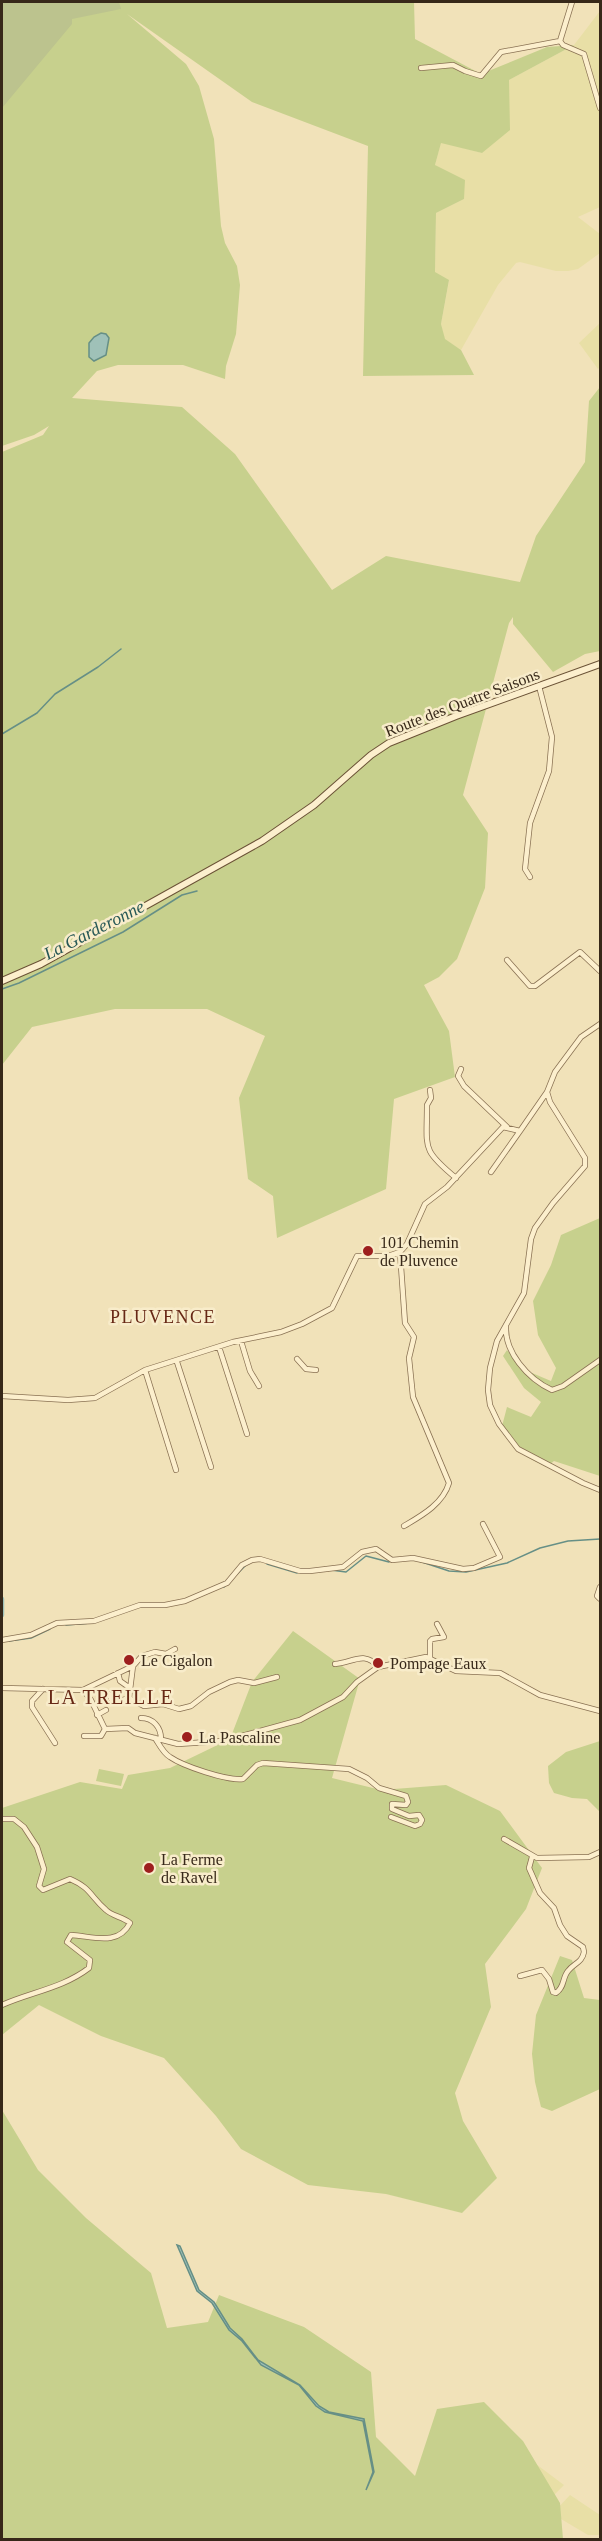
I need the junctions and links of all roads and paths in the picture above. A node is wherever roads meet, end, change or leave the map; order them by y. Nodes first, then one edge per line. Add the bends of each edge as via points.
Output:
1 (572, 2) edge
2 (560, 41) junction
3 (421, 68) dead end
4 (600, 108) edge
5 (600, 664) edge
6 (539, 686) junction
7 (530, 877) dead end
8 (507, 960) dead end
9 (600, 971) edge
10 (2, 981) edge
11 (600, 1024) edge
12 (461, 1070) dead end
13 (430, 1090) dead end
14 (547, 1092) junction
15 (507, 1127) junction
16 (520, 1131) junction
17 (491, 1172) dead end
18 (456, 1178) junction
19 (400, 1252) junction
20 (506, 1323) junction
21 (241, 1341) junction
22 (219, 1347) junction
23 (297, 1359) dead end
24 (600, 1360) edge
25 (177, 1362) junction
26 (145, 1370) junction
27 (316, 1370) dead end
28 (259, 1386) dead end
29 (2, 1396) edge
30 (247, 1434) dead end
31 (211, 1467) dead end
32 (176, 1470) dead end
33 (600, 1490) edge
34 (483, 1524) dead end
35 (404, 1526) dead end
36 (600, 1587) edge
37 (600, 1599) edge
38 (438, 1624) dead end
39 (2, 1640) edge
40 (175, 1649) dead end
41 (430, 1658) junction
42 (335, 1664) dead end
43 (133, 1666) junction
44 (378, 1667) junction
45 (118, 1673) junction
46 (278, 1677) dead end
47 (2, 1688) edge
48 (130, 1688) junction
49 (43, 1689) junction
50 (83, 1690) junction
51 (109, 1694) dead end
52 (129, 1698) junction
53 (106, 1710) dead end
54 (600, 1711) edge
55 (97, 1715) junction
56 (141, 1718) dead end
57 (105, 1729) junction
58 (84, 1736) dead end
59 (158, 1739) junction
60 (55, 1743) dead end
61 (391, 1817) dead end
62 (2, 1819) edge
63 (504, 1839) dead end
64 (600, 1852) edge
65 (532, 1857) junction
66 (520, 1976) dead end
67 (2, 2005) edge

1 - 2 street
2 - 3 street via 501,52 481,75 453,65
2 - 4 street via 584,54
5 - 6 main road, Route des Quatre Saisons
6 - 7 street via 552,737 549,771 530,823 525,869
6 - 10 main road, Route des Quatre Saisons via 390,742 288,824 194,881 36,967
8 - 9 street via 530,986 580,952
11 - 14 street via 581,1037 555,1071
12 - 15 street via 458,1076 464,1086
13 - 18 street via 428,1151
14 - 16 street
14 - 20 street via 585,1158 585,1166 535,1228 524,1293
15 - 16 street
15 - 18 street
16 - 17 street
18 - 19 street via 425,1204
19 - 21 street via 357,1256 329,1310 281,1332
19 - 35 street via 405,1323 414,1337 409,1358 413,1397 449,1483 447,1491 426,1513
20 - 24 street via 507,1339 515,1358 552,1390
20 - 33 street via 493,1353 490,1405 513,1444
21 - 22 street
21 - 28 street
22 - 25 street
22 - 30 street
23 - 27 street via 306,1369
25 - 26 street
25 - 31 street
26 - 29 street via 95,1398
26 - 32 street
34 - 39 street via 500,1557 474,1568 453,1568 413,1558 392,1560 376,1549 362,1552 343,1567 300,1571 252,1560 242,1565 227,1583 185,1601 140,1605 94,1621 57,1623 31,1635
36 - 37 street
38 - 41 street via 444,1637 430,1641
40 - 43 street via 166,1654 142,1656
41 - 44 street
41 - 54 street via 456,1671 500,1673 540,1695
42 - 44 street via 367,1658
43 - 45 street
43 - 48 street
44 - 59 street via 343,1697 282,1726 223,1741 185,1744
45 - 48 street via 120,1681
45 - 50 street
46 - 52 street via 254,1683 230,1682 208,1692 195,1704 178,1709 163,1704 144,1706
47 - 49 street
48 - 52 street
49 - 50 street
49 - 60 street via 32,1701 32,1707
50 - 55 street
51 - 52 street via 113,1703
53 - 55 street
55 - 57 street
56 - 59 street via 160,1730
57 - 58 street via 100,1736
57 - 59 street via 128,1728
59 - 61 street via 171,1758 228,1779 243,1779 263,1763 349,1770 379,1788 406,1796 406,1805 392,1804 392,1809 422,1817 416,1826
62 - 67 street via 14,1819 24,1827 36,1847 44,1869 39,1887 43,1890 70,1879 84,1885 107,1912 130,1923 128,1929 107,1940 71,1935 67,1942 90,1960 89,1968 56,1988 30,1993
63 - 65 street
64 - 65 street via 589,1857
65 - 66 street via 529,1868 540,1893 554,1908 567,1936 580,1944 584,1952 580,1962 567,1972 556,1994 542,1970

